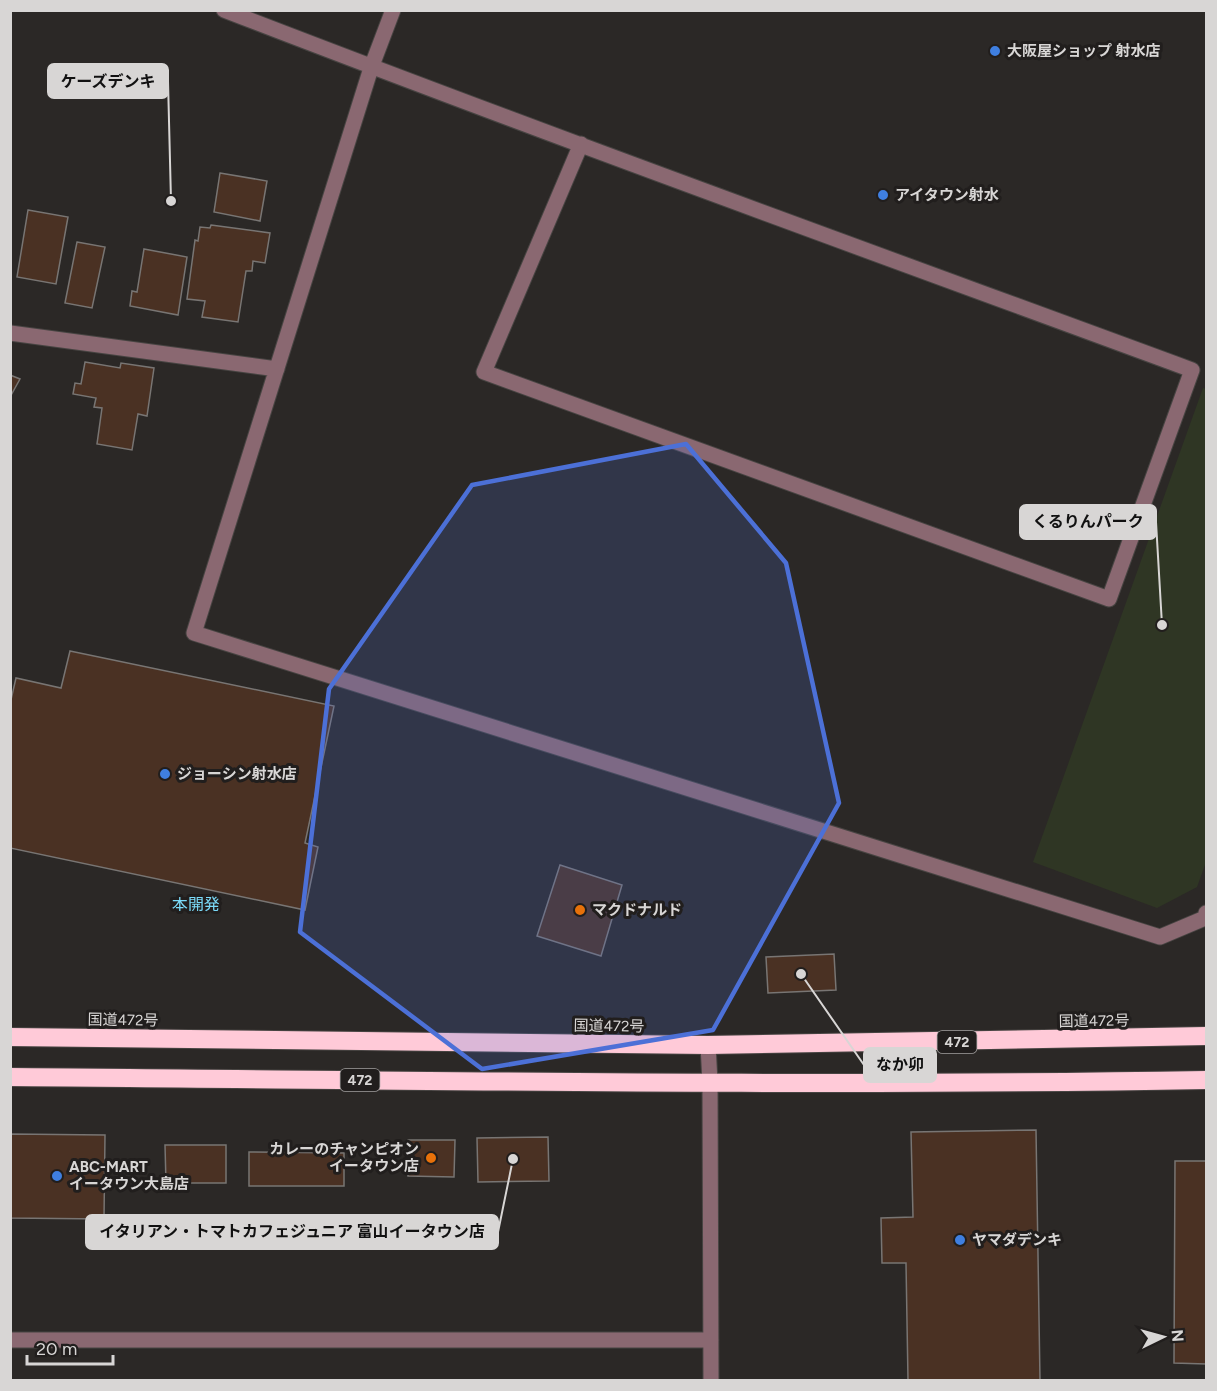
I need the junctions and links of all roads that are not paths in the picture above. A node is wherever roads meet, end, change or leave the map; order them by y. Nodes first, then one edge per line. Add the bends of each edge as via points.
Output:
1 (224, 10) edge
2 (393, 10) edge
3 (371, 68) junction
4 (581, 144) junction
5 (10, 333) edge
6 (277, 369) junction
7 (1206, 914) edge
8 (1206, 1036) edge
9 (10, 1037) edge
10 (708, 1045) junction
11 (10, 1077) edge
12 (1206, 1080) edge
13 (710, 1082) junction
14 (10, 1340) edge
15 (711, 1340) junction
16 (711, 1380) edge

1 - 3 street
2 - 3 street
3 - 4 street
3 - 6 street
4 - 4 street via 1192,370 1109,599 484,372
5 - 6 street
6 - 7 street via 194,633 1160,937 1205,918
8 - 10 highway, 国道472号 / 472
9 - 10 highway, 国道472号 / 472
10 - 13 street
11 - 13 highway, 472
12 - 13 highway, 472
13 - 15 street
14 - 15 street
15 - 16 street

